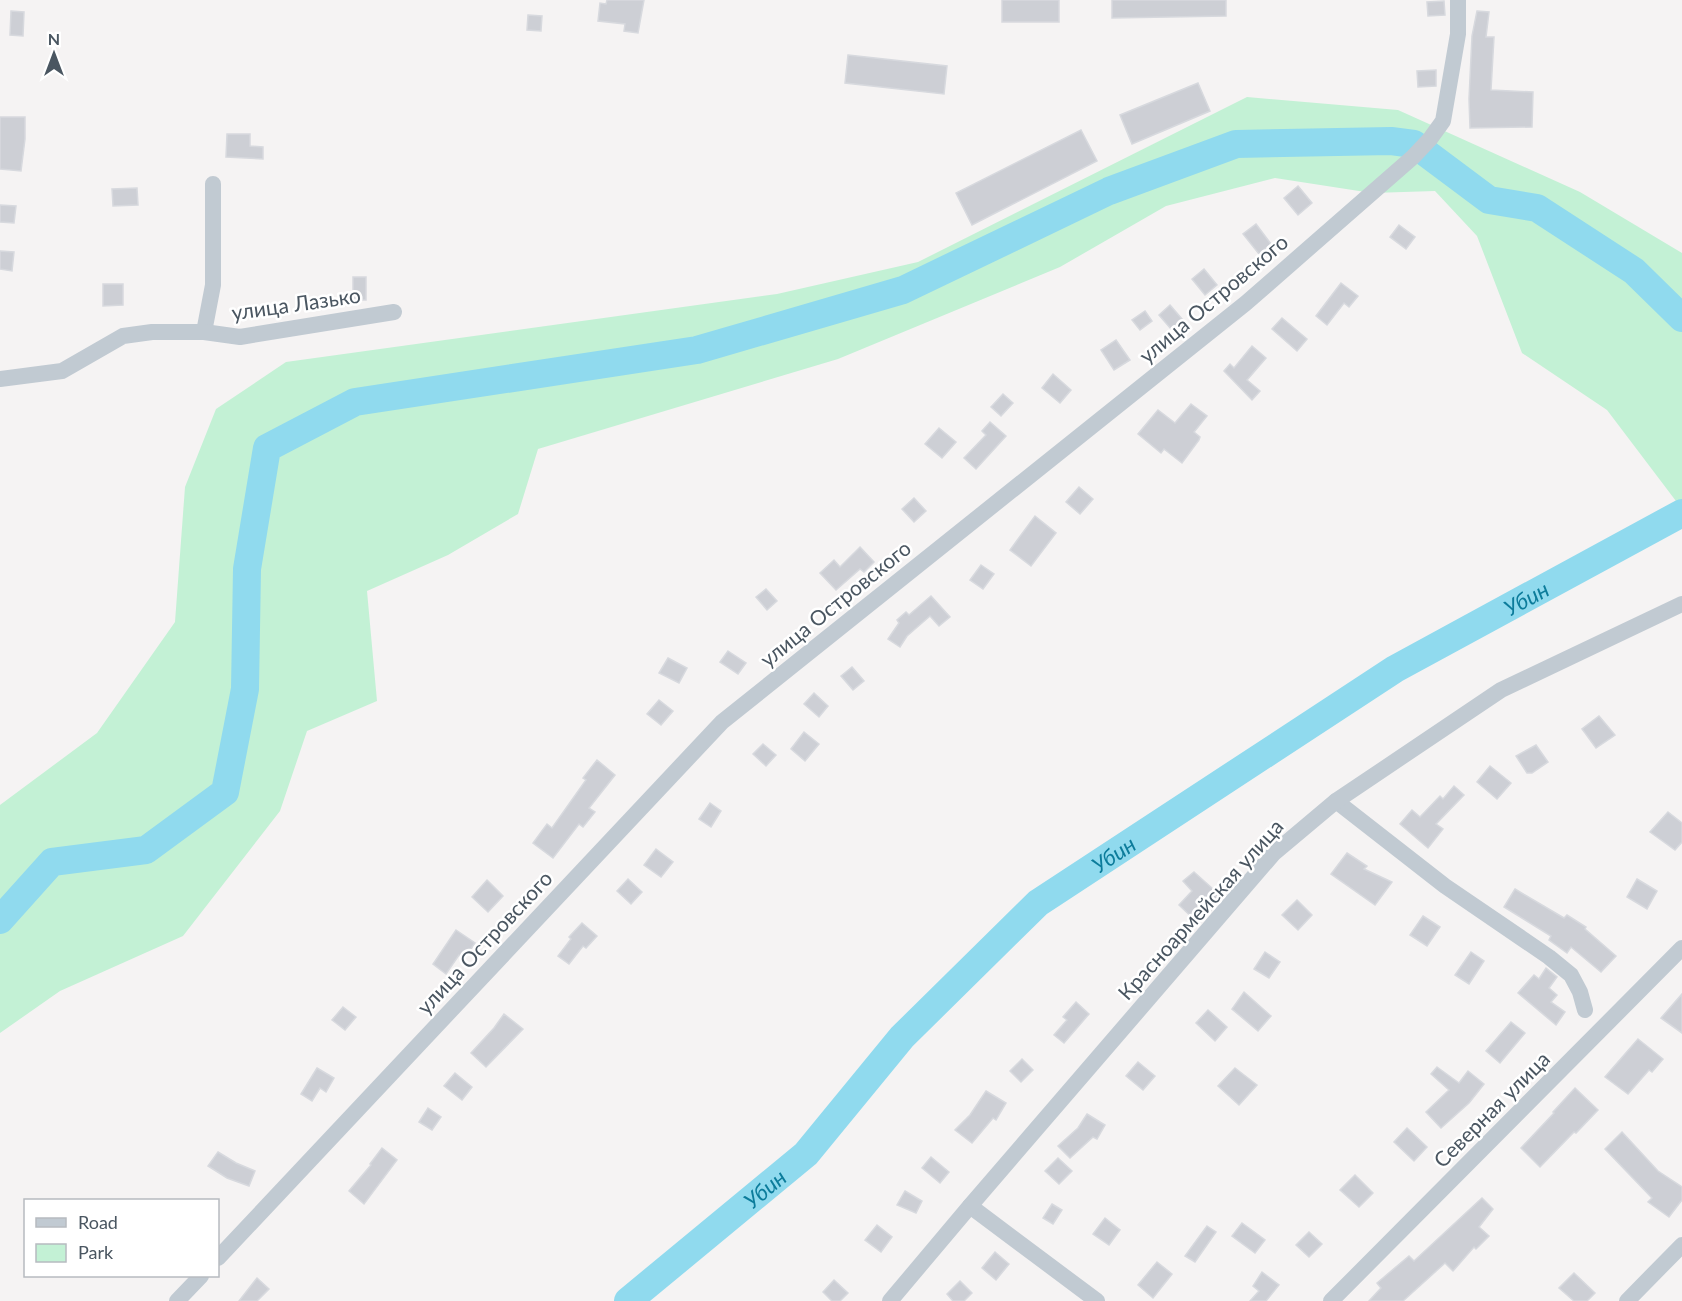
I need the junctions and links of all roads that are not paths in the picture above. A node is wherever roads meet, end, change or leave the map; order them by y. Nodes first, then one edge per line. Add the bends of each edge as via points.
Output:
1 (1458, 0) edge
2 (213, 184) dead end
3 (394, 312) dead end
4 (204, 332) junction
5 (0, 379) edge
6 (1682, 604) edge
7 (1336, 801) junction
8 (1682, 948) edge
9 (1585, 1010) dead end
10 (970, 1206) junction
11 (1682, 1245) edge
12 (219, 1257) edge
13 (199, 1277) edge
14 (177, 1301) edge
15 (890, 1301) edge
16 (1097, 1301) edge
17 (1331, 1301) edge
18 (1627, 1301) edge

1 - 12 street, улица Островского via 1458,34 1443,121 1413,157 1246,303 722,722
2 - 4 street, улица Лазько via 213,285
3 - 4 street, улица Лазько via 240,337
4 - 5 street, улица Лазько via 123,336 62,371
6 - 7 street, Красноармейская улица via 1501,690
7 - 9 street via 1445,886 1571,975
7 - 10 street, Красноармейская улица via 1274,853
8 - 17 street, Северная улица
10 - 15 street, Красноармейская улица
10 - 16 street
11 - 18 street
13 - 14 street

